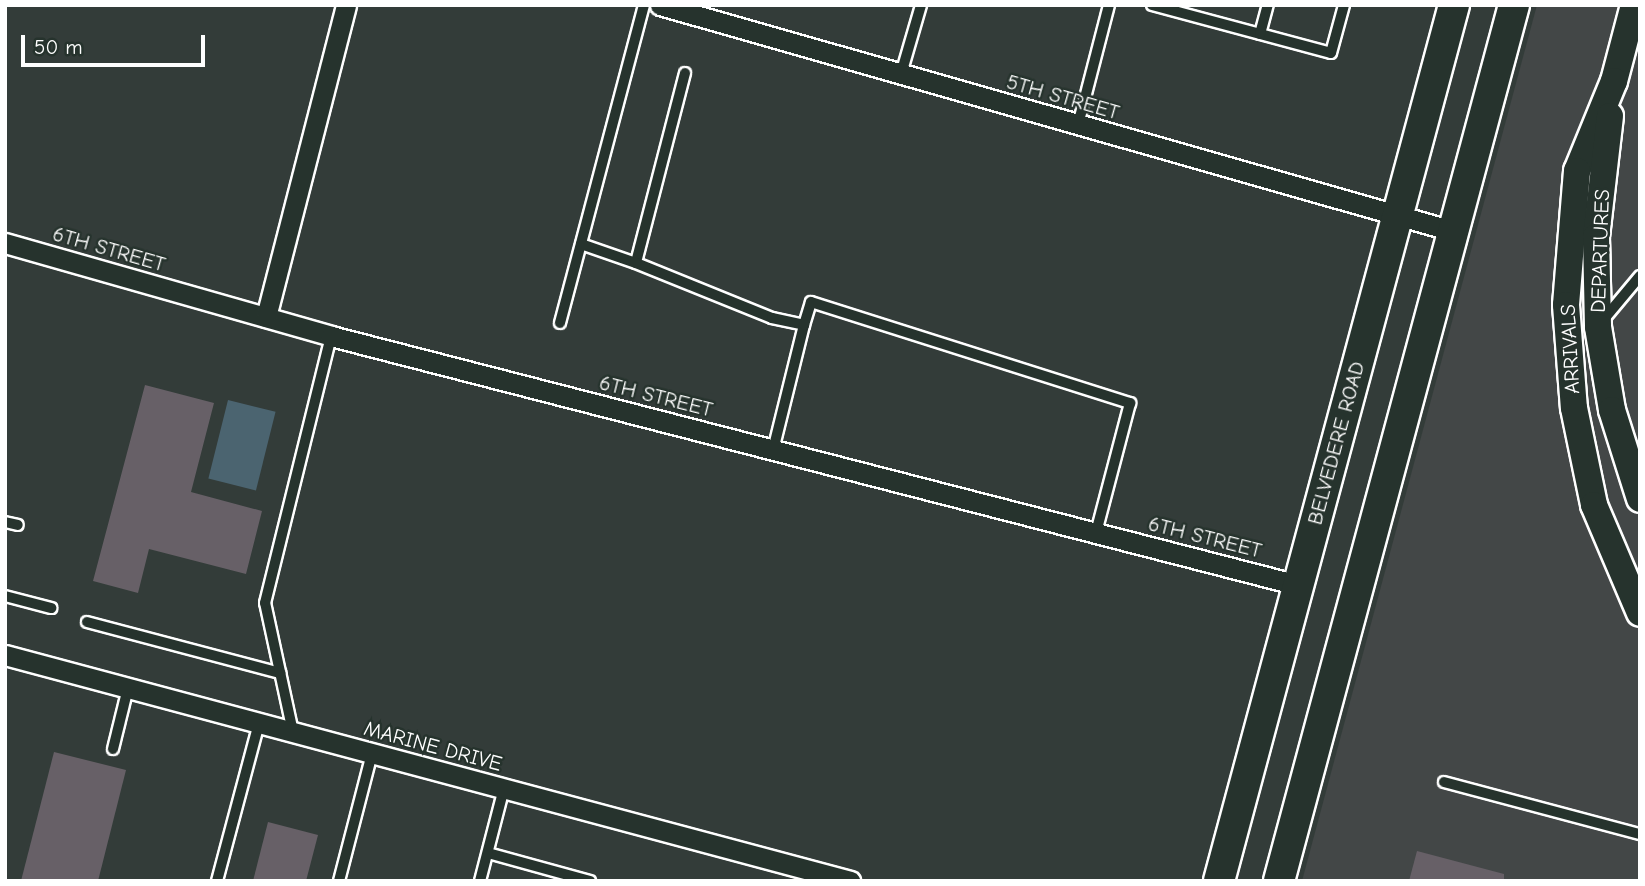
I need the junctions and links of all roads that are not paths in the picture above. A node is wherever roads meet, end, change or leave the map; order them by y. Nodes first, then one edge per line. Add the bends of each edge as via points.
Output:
1 (346, 5) edge
2 (644, 5) edge
3 (921, 5) edge
4 (1109, 5) edge
5 (1152, 5) edge
6 (1268, 5) edge
7 (1344, 5) edge
8 (1454, 5) edge
9 (1514, 5) edge
10 (1634, 5) edge
11 (667, 6) edge
12 (1190, 10) edge
13 (1260, 34) junction
14 (685, 73) dead end
15 (901, 75) junction
16 (1614, 81) junction
17 (1078, 125) junction
18 (1397, 216) junction
19 (1453, 232) junction
20 (5, 243) edge
21 (581, 244) junction
22 (635, 263) junction
23 (1640, 276) edge
24 (265, 317) junction
25 (560, 323) dead end
26 (804, 325) junction
27 (1598, 327) junction
28 (331, 336) junction
29 (773, 450) junction
30 (1640, 499) edge
31 (5, 522) edge
32 (18, 526) dead end
33 (1097, 533) junction
34 (1298, 585) junction
35 (5, 596) edge
36 (51, 608) dead end
37 (1640, 613) edge
38 (87, 622) dead end
39 (5, 655) edge
40 (280, 673) junction
41 (128, 688) junction
42 (258, 723) junction
43 (293, 732) junction
44 (113, 750) dead end
45 (372, 753) junction
46 (1444, 782) dead end
47 (504, 788) junction
48 (1640, 834) edge
49 (488, 853) junction
50 (554, 876) edge
51 (217, 881) edge
52 (339, 881) edge
53 (480, 881) edge
54 (590, 881) edge
55 (850, 881) edge
56 (1219, 881) edge
57 (1279, 881) edge

1 - 24 street
2 - 21 lane
3 - 15 lane
4 - 17 lane
5 - 12 lane
6 - 13 lane
7 - 13 lane via 1331,53
8 - 18 main road, BELVEDERE ROAD
9 - 19 main road
10 - 16 street
11 - 15 street, 5TH STREET
12 - 13 lane
14 - 22 lane
15 - 17 street, 5TH STREET
16 - 27 street, DEPARTURES via 1596,237
16 - 37 street, ARRIVALS via 1577,171 1568,258 1568,359 1594,505
17 - 18 street, 5TH STREET
18 - 19 street, 5TH STREET
18 - 34 main road, BELVEDERE ROAD
19 - 57 main road
20 - 24 street, 6TH STREET
21 - 22 lane
21 - 25 lane
22 - 26 lane via 772,318
23 - 27 lane
24 - 28 street, 6TH STREET
26 - 29 lane
26 - 33 lane via 811,302 1130,403
27 - 30 street, DEPARTURES via 1612,410
28 - 29 street, 6TH STREET
28 - 40 lane via 265,603
29 - 33 street, 6TH STREET
31 - 32 lane
33 - 34 street, 6TH STREET
34 - 56 main road, BELVEDERE ROAD
35 - 36 lane
38 - 40 lane
39 - 41 street, MARINE DRIVE
40 - 43 lane
41 - 42 street, MARINE DRIVE
41 - 44 lane
42 - 43 street, MARINE DRIVE
42 - 51 lane
43 - 45 street, MARINE DRIVE
45 - 47 street, MARINE DRIVE
45 - 52 lane
46 - 48 lane
47 - 49 lane
47 - 55 street, MARINE DRIVE
49 - 50 lane
49 - 53 lane
50 - 54 lane

